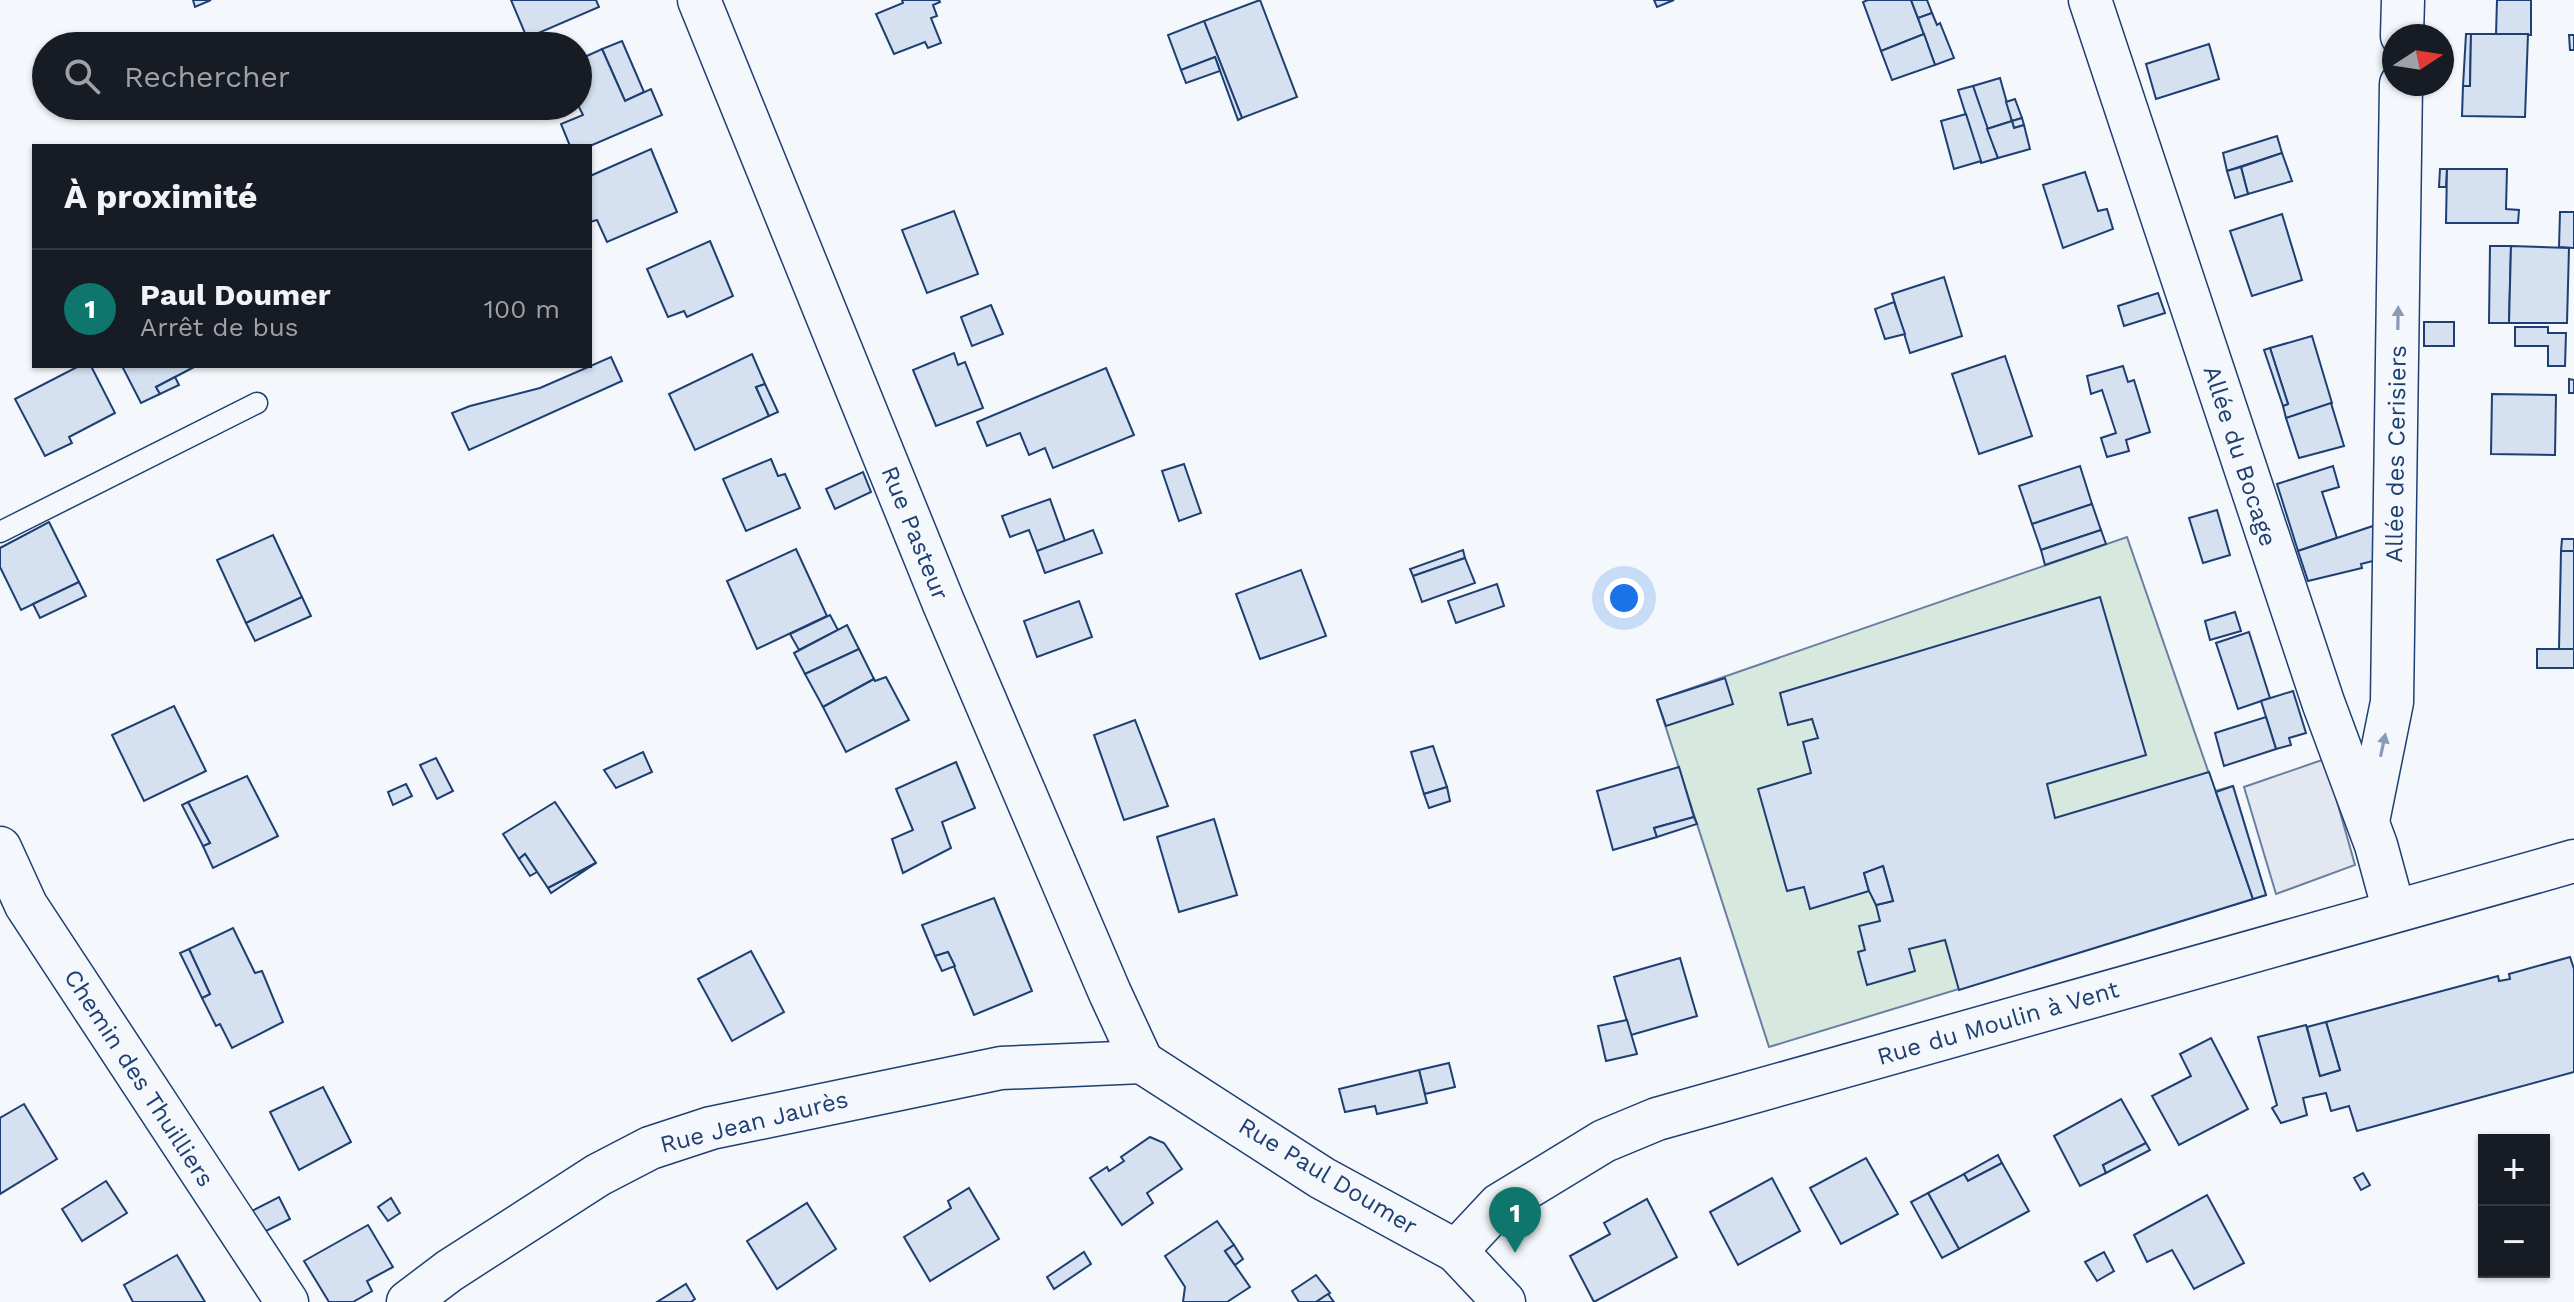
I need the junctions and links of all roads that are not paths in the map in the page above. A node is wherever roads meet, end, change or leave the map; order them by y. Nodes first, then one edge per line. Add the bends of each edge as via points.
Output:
1 (699, 0) edge
2 (2090, 0) edge
3 (2403, 0) edge
4 (2402, 24) edge
5 (2401, 96) edge
6 (257, 403) dead end
7 (0, 532) edge
8 (2368, 821) junction
9 (0, 848) edge
10 (2574, 861) edge
11 (2394, 911) junction
12 (1142, 1062) junction
13 (1456, 1251) junction
14 (287, 1302) edge
15 (408, 1302) edge
16 (1504, 1302) edge

1 - 12 street, Rue Pasteur via 944,604
2 - 8 street, Allée du Bocage via 2323,702
3 - 4 street
8 -> 5 street, Allée des Cerisiers via 2392,702
6 - 7 lane
8 - 11 street, Allée du Bocage
9 - 14 street, Chemin des Thuilliers via 26,905
10 - 11 street, Rue du Moulin à Vent
11 - 13 street, Rue du Moulin à Vent via 1657,1119 1604,1141 1499,1205
12 - 13 street, Rue Paul Doumer via 1322,1178
12 - 15 street, Rue Jean Jaurès via 1001,1068 846,1098 650,1148 598,1175
13 - 16 street, Rue Paul Doumer

